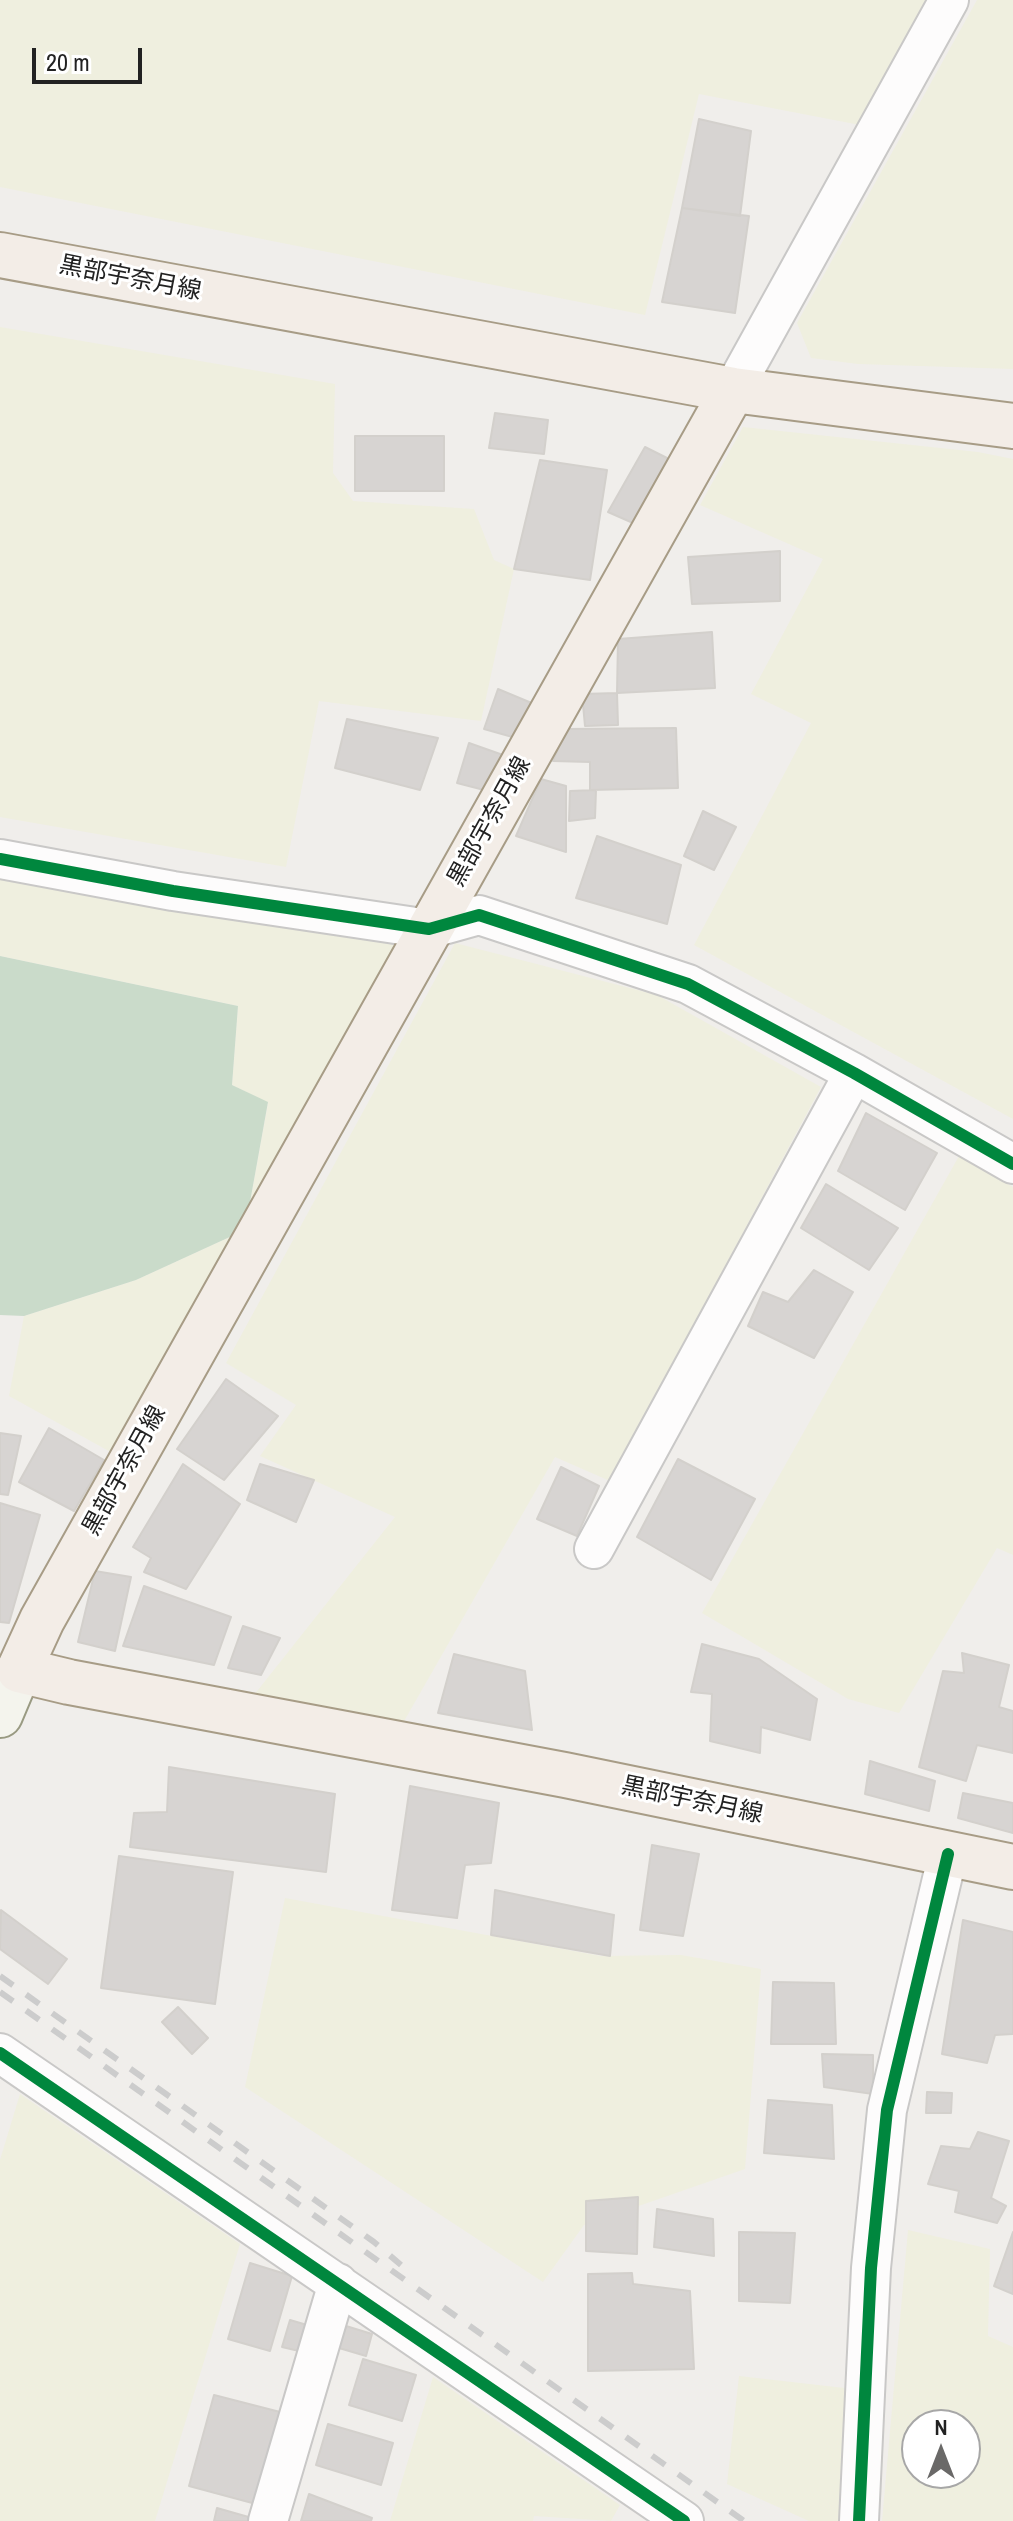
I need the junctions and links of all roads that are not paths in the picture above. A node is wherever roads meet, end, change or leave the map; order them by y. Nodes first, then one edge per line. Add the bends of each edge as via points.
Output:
1 (949, 0) edge
2 (0, 255) edge
3 (733, 390) junction
4 (1013, 426) edge
5 (0, 859) edge
6 (429, 929) junction
7 (854, 1073) junction
8 (1013, 1164) edge
9 (594, 1549) dead end
10 (19, 1670) junction
11 (0, 1715) edge
12 (948, 1854) junction
13 (1013, 1867) edge
14 (0, 2053) edge
15 (338, 2283) junction
16 (268, 2521) edge
17 (684, 2521) edge
18 (859, 2521) edge

1 - 3 street
2 - 3 main road, 黒部宇奈月線
3 - 4 main road, 黒部宇奈月線
3 - 6 main road, 黒部宇奈月線
5 - 6 street
6 - 7 street via 479,915 688,984
6 - 10 main road, 黒部宇奈月線 via 42,1620
7 - 8 street
7 - 9 street
10 - 11 main road
10 - 12 main road, 黒部宇奈月線
12 - 13 main road, 黒部宇奈月線
12 - 18 street via 887,2110 871,2268
14 - 15 street
15 - 16 street
15 - 17 street

